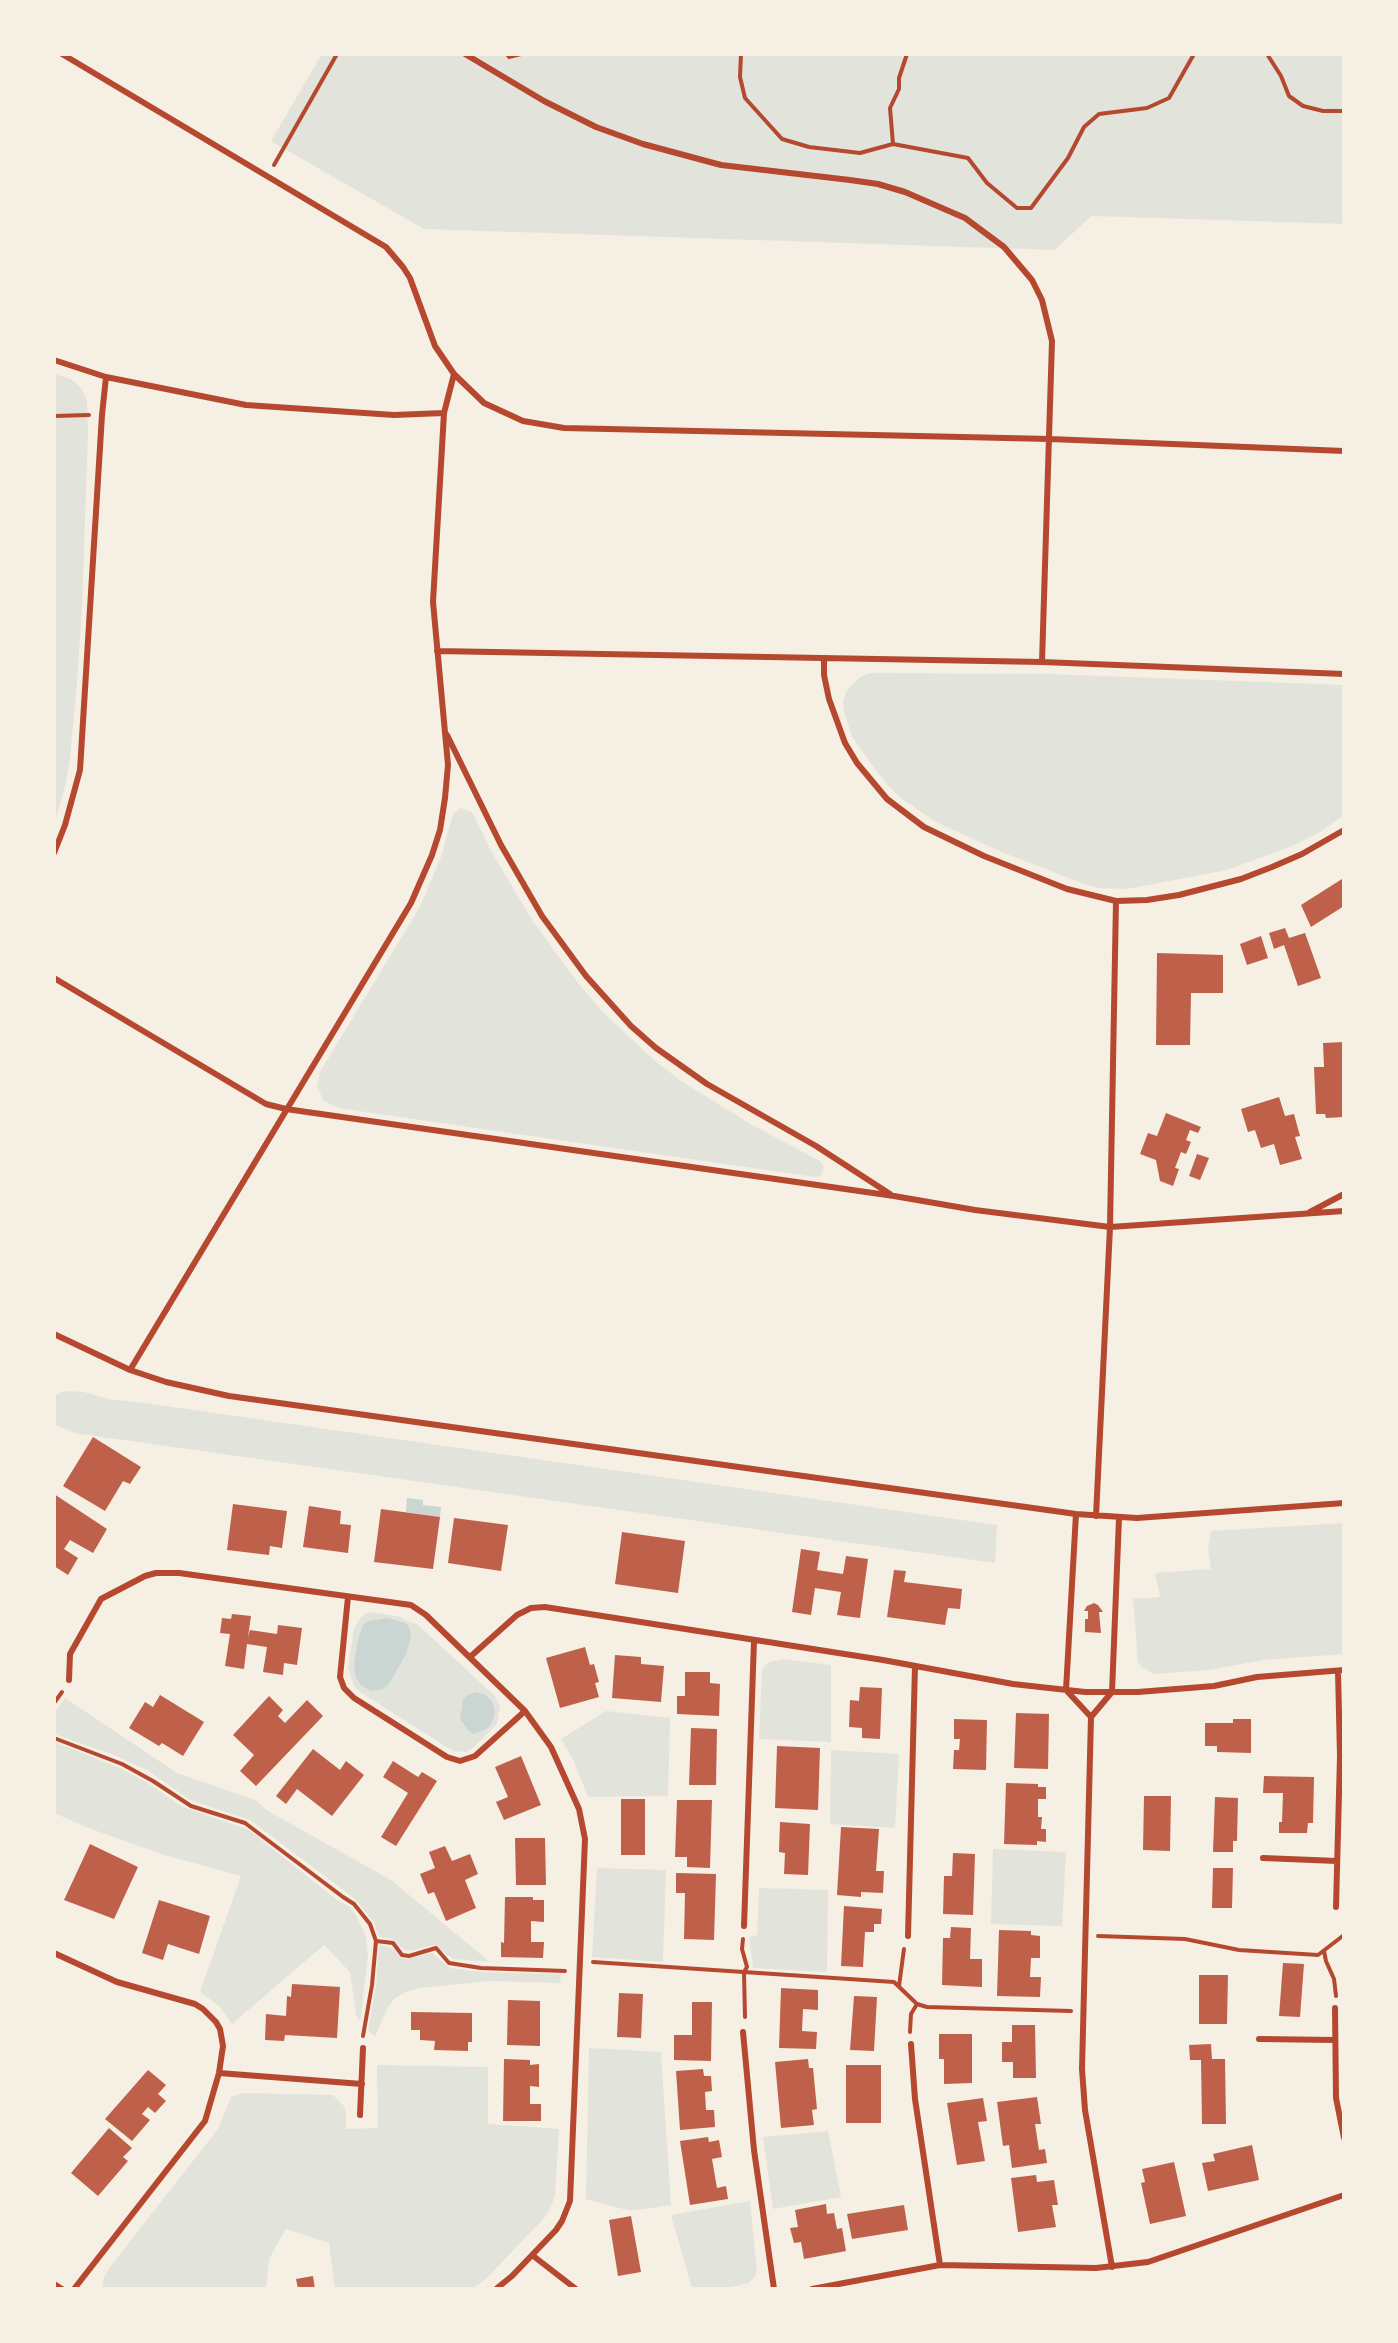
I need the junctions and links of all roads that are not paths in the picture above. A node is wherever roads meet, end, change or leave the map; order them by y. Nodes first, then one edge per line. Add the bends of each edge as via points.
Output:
1 (62, 54) edge
2 (465, 54) edge
3 (54, 360) edge
4 (454, 374) junction
5 (106, 377) junction
6 (444, 413) junction
7 (1050, 439) junction
8 (1344, 451) edge
9 (437, 651) junction
10 (824, 658) junction
11 (1042, 662) junction
12 (1344, 675) edge
13 (445, 732) junction
14 (1344, 830) edge
15 (54, 853) edge
16 (1116, 901) junction
17 (54, 978) edge
18 (285, 1109) junction
19 (1344, 1194) edge
20 (894, 1196) junction
21 (1344, 1211) edge
22 (1306, 1214) junction
23 (1110, 1227) junction
24 (54, 1334) edge
25 (130, 1370) junction
26 (1344, 1503) edge
27 (1076, 1514) junction
28 (1096, 1516) junction
29 (1119, 1518) junction
30 (348, 1597) junction
31 (754, 1641) junction
32 (470, 1658) junction
33 (915, 1666) junction
34 (1341, 1671) edge
35 (69, 1680) dead end
36 (1065, 1690) junction
37 (1112, 1692) junction
38 (525, 1711) junction
39 (1091, 1717) junction
40 (1263, 1858) dead end
41 (1337, 1861) junction
42 (1336, 1908) dead end
43 (744, 1926) road end
44 (908, 1936) road end
45 (54, 1953) edge
46 (1335, 2008) road end
47 (742, 2032) road end
48 (1259, 2039) dead end
49 (1335, 2040) junction
50 (910, 2044) road end
51 (363, 2048) road end
52 (219, 2073) junction
53 (362, 2084) junction
54 (360, 2115) dead end
55 (1344, 2138) edge
56 (1344, 2195) edge
57 (532, 2255) junction
58 (940, 2265) junction
59 (1112, 2267) junction
60 (54, 2284) edge
61 (62, 2289) edge
62 (74, 2289) edge
63 (496, 2289) edge
64 (576, 2289) edge
65 (774, 2289) edge
66 (812, 2289) edge

1 - 4 street via 376,240 410,278 435,346
2 - 7 street via 544,101 596,127 643,144 732,166 878,184 925,199 986,231 1032,280 1042,300 1052,341
3 - 5 street
4 - 6 street
4 - 7 street via 484,403 503,413 564,428
5 - 6 street via 246,405 394,415
5 - 15 street via 80,770 66,825
6 - 9 street via 433,602
7 - 8 street
7 - 11 street
9 - 10 street
9 - 13 street
10 - 11 street
10 - 16 street via 828,699 846,743 872,782 905,814 956,843 1032,876
11 - 12 street
13 - 18 street via 445,798 440,830 423,880
13 - 20 street via 501,845 542,916 586,976 631,1026 698,1078
14 - 16 street via 1302,854 1241,879 1163,898
16 - 23 street
17 - 18 street via 266,1104
18 - 20 street
18 - 25 street
19 - 22 street
20 - 23 street
21 - 22 street
22 - 23 street
23 - 28 street
24 - 25 street
25 - 27 street via 229,1396
26 - 29 street
27 - 28 street
27 - 36 street
28 - 29 street
29 - 37 street
30 - 32 street via 411,1605
30 - 35 street via 179,1573 145,1576 97,1605 69,1654
30 - 38 street via 340,1677 348,1694 363,1704 447,1757 460,1761 476,1756
31 - 32 street via 545,1607 517,1615
31 - 33 street
31 - 43 street
32 - 38 street
33 - 36 street
33 - 44 street
34 - 37 street via 1257,1677 1214,1686
34 - 41 street
36 - 37 street
36 - 39 street
37 - 39 street
38 - 57 street via 551,1747 582,1819 585,1839 570,2201 562,2221
39 - 59 street via 1082,2069 1084,2110
40 - 41 street
41 - 42 street
45 - 52 street via 117,1982 203,2009 216,2022 222,2037
46 - 49 street
47 - 65 street via 753,2150
48 - 49 street
49 - 55 street via 1336,2098
50 - 58 street
51 - 53 street
52 - 53 street
52 - 62 street via 205,2121
53 - 54 street
56 - 59 street via 1148,2262
57 - 63 street
57 - 64 street
58 - 59 street
58 - 66 street
60 - 61 street

